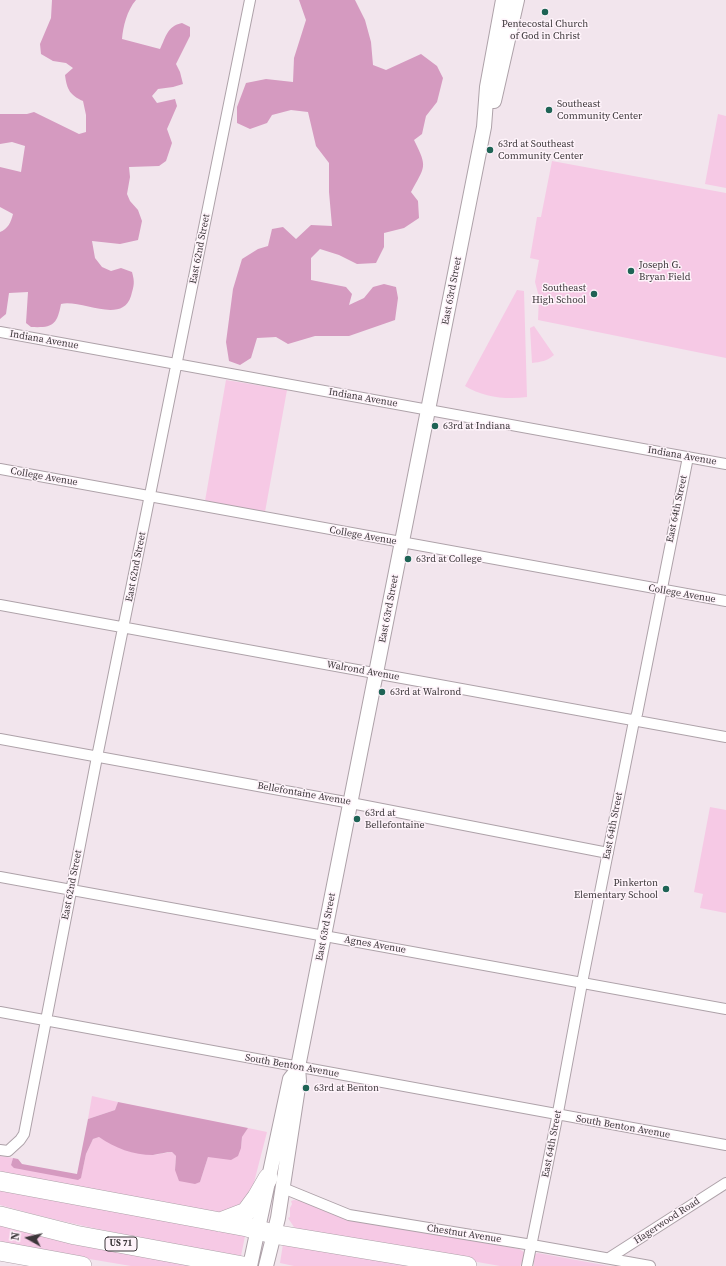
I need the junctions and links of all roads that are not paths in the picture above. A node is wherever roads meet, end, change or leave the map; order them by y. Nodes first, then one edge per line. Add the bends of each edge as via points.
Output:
1 (250, 0) edge
2 (503, 0) edge
3 (517, 0) edge
4 (484, 127) junction
5 (0, 332) edge
6 (177, 365) junction
7 (428, 410) junction
8 (688, 457) junction
9 (726, 464) edge
10 (0, 469) edge
11 (150, 497) junction
12 (403, 543) junction
13 (661, 590) junction
14 (726, 602) edge
15 (0, 605) edge
16 (124, 627) junction
17 (376, 674) junction
18 (634, 721) junction
19 (726, 737) edge
20 (0, 739) edge
21 (97, 757) junction
22 (351, 803) junction
23 (608, 853) junction
24 (0, 878) edge
25 (71, 890) junction
26 (324, 936) junction
27 (582, 983) junction
28 (726, 1009) edge
29 (0, 1012) edge
30 (46, 1021) junction
31 (298, 1067) junction
32 (558, 1115) junction
33 (726, 1146) edge
34 (0, 1150) edge
35 (0, 1181) edge
36 (276, 1183) junction
37 (726, 1183) edge
38 (0, 1216) edge
39 (220, 1222) junction
40 (265, 1231) junction
41 (532, 1245) junction
42 (0, 1251) edge
43 (609, 1258) junction
44 (267, 1259) edge
45 (82, 1266) edge
46 (243, 1266) edge
47 (250, 1266) edge
48 (467, 1266) edge
49 (527, 1266) edge
50 (650, 1266) edge

1 - 6 street, East 62nd Street
2 - 4 main road, East 63rd Street
3 - 4 main road, East 63rd Street via 491,111
4 - 7 main road, East 63rd Street
5 - 6 street, Indiana Avenue
6 - 7 street, Indiana Avenue
6 - 11 street, East 62nd Street
7 - 8 street, Indiana Avenue
7 - 12 main road, East 63rd Street
8 - 9 street, Indiana Avenue
8 - 13 street, East 64th Street
10 - 11 street, College Avenue
11 - 12 street, College Avenue
11 - 16 street, East 62nd Street
12 - 13 street, College Avenue
12 - 17 main road, East 63rd Street
13 - 14 street, College Avenue
13 - 18 street, East 64th Street
15 - 16 street, Walrond Avenue
16 - 17 street, Walrond Avenue
16 - 21 street, East 62nd Street
17 - 18 street, Walrond Avenue
17 - 22 main road, East 63rd Street
18 - 19 street, Walrond Avenue
18 - 23 street, East 64th Street
20 - 21 street, Bellefontaine Avenue
21 - 22 street, Bellefontaine Avenue
21 - 25 street, East 62nd Street
22 - 23 street, Bellefontaine Avenue
22 - 26 main road, East 63rd Street
23 - 27 street, East 64th Street
24 - 25 street, Agnes Avenue
25 - 26 street, Agnes Avenue
25 - 30 street, East 62nd Street
26 - 27 street, Agnes Avenue
26 - 31 main road, East 63rd Street
27 - 28 street, Agnes Avenue
27 - 32 street, East 64th Street
29 - 30 street, South Benton Avenue
30 - 31 street, South Benton Avenue
30 - 34 street, East 62nd Street via 24,1134 8,1150
31 - 32 street, South Benton Avenue
31 - 36 main road, East 63rd Street via 290,1079
32 - 33 street, South Benton Avenue
32 - 41 street, East 64th Street
35 - 39 highway
36 - 39 highway via 257,1197 246,1212
36 - 40 main road, East 63rd Street
36 - 41 street, Chestnut Avenue via 349,1215
37 - 43 street, Hagerwood Road
38 - 46 highway, US 71 via 75,1235
39 - 40 highway
40 - 44 main road, East 63rd Street
40 - 47 main road, East 63rd Street via 253,1250
40 - 48 highway
41 - 43 street, Chestnut Avenue
41 - 49 street, East 64th Street
42 - 45 highway
43 - 50 street, Chestnut Avenue

